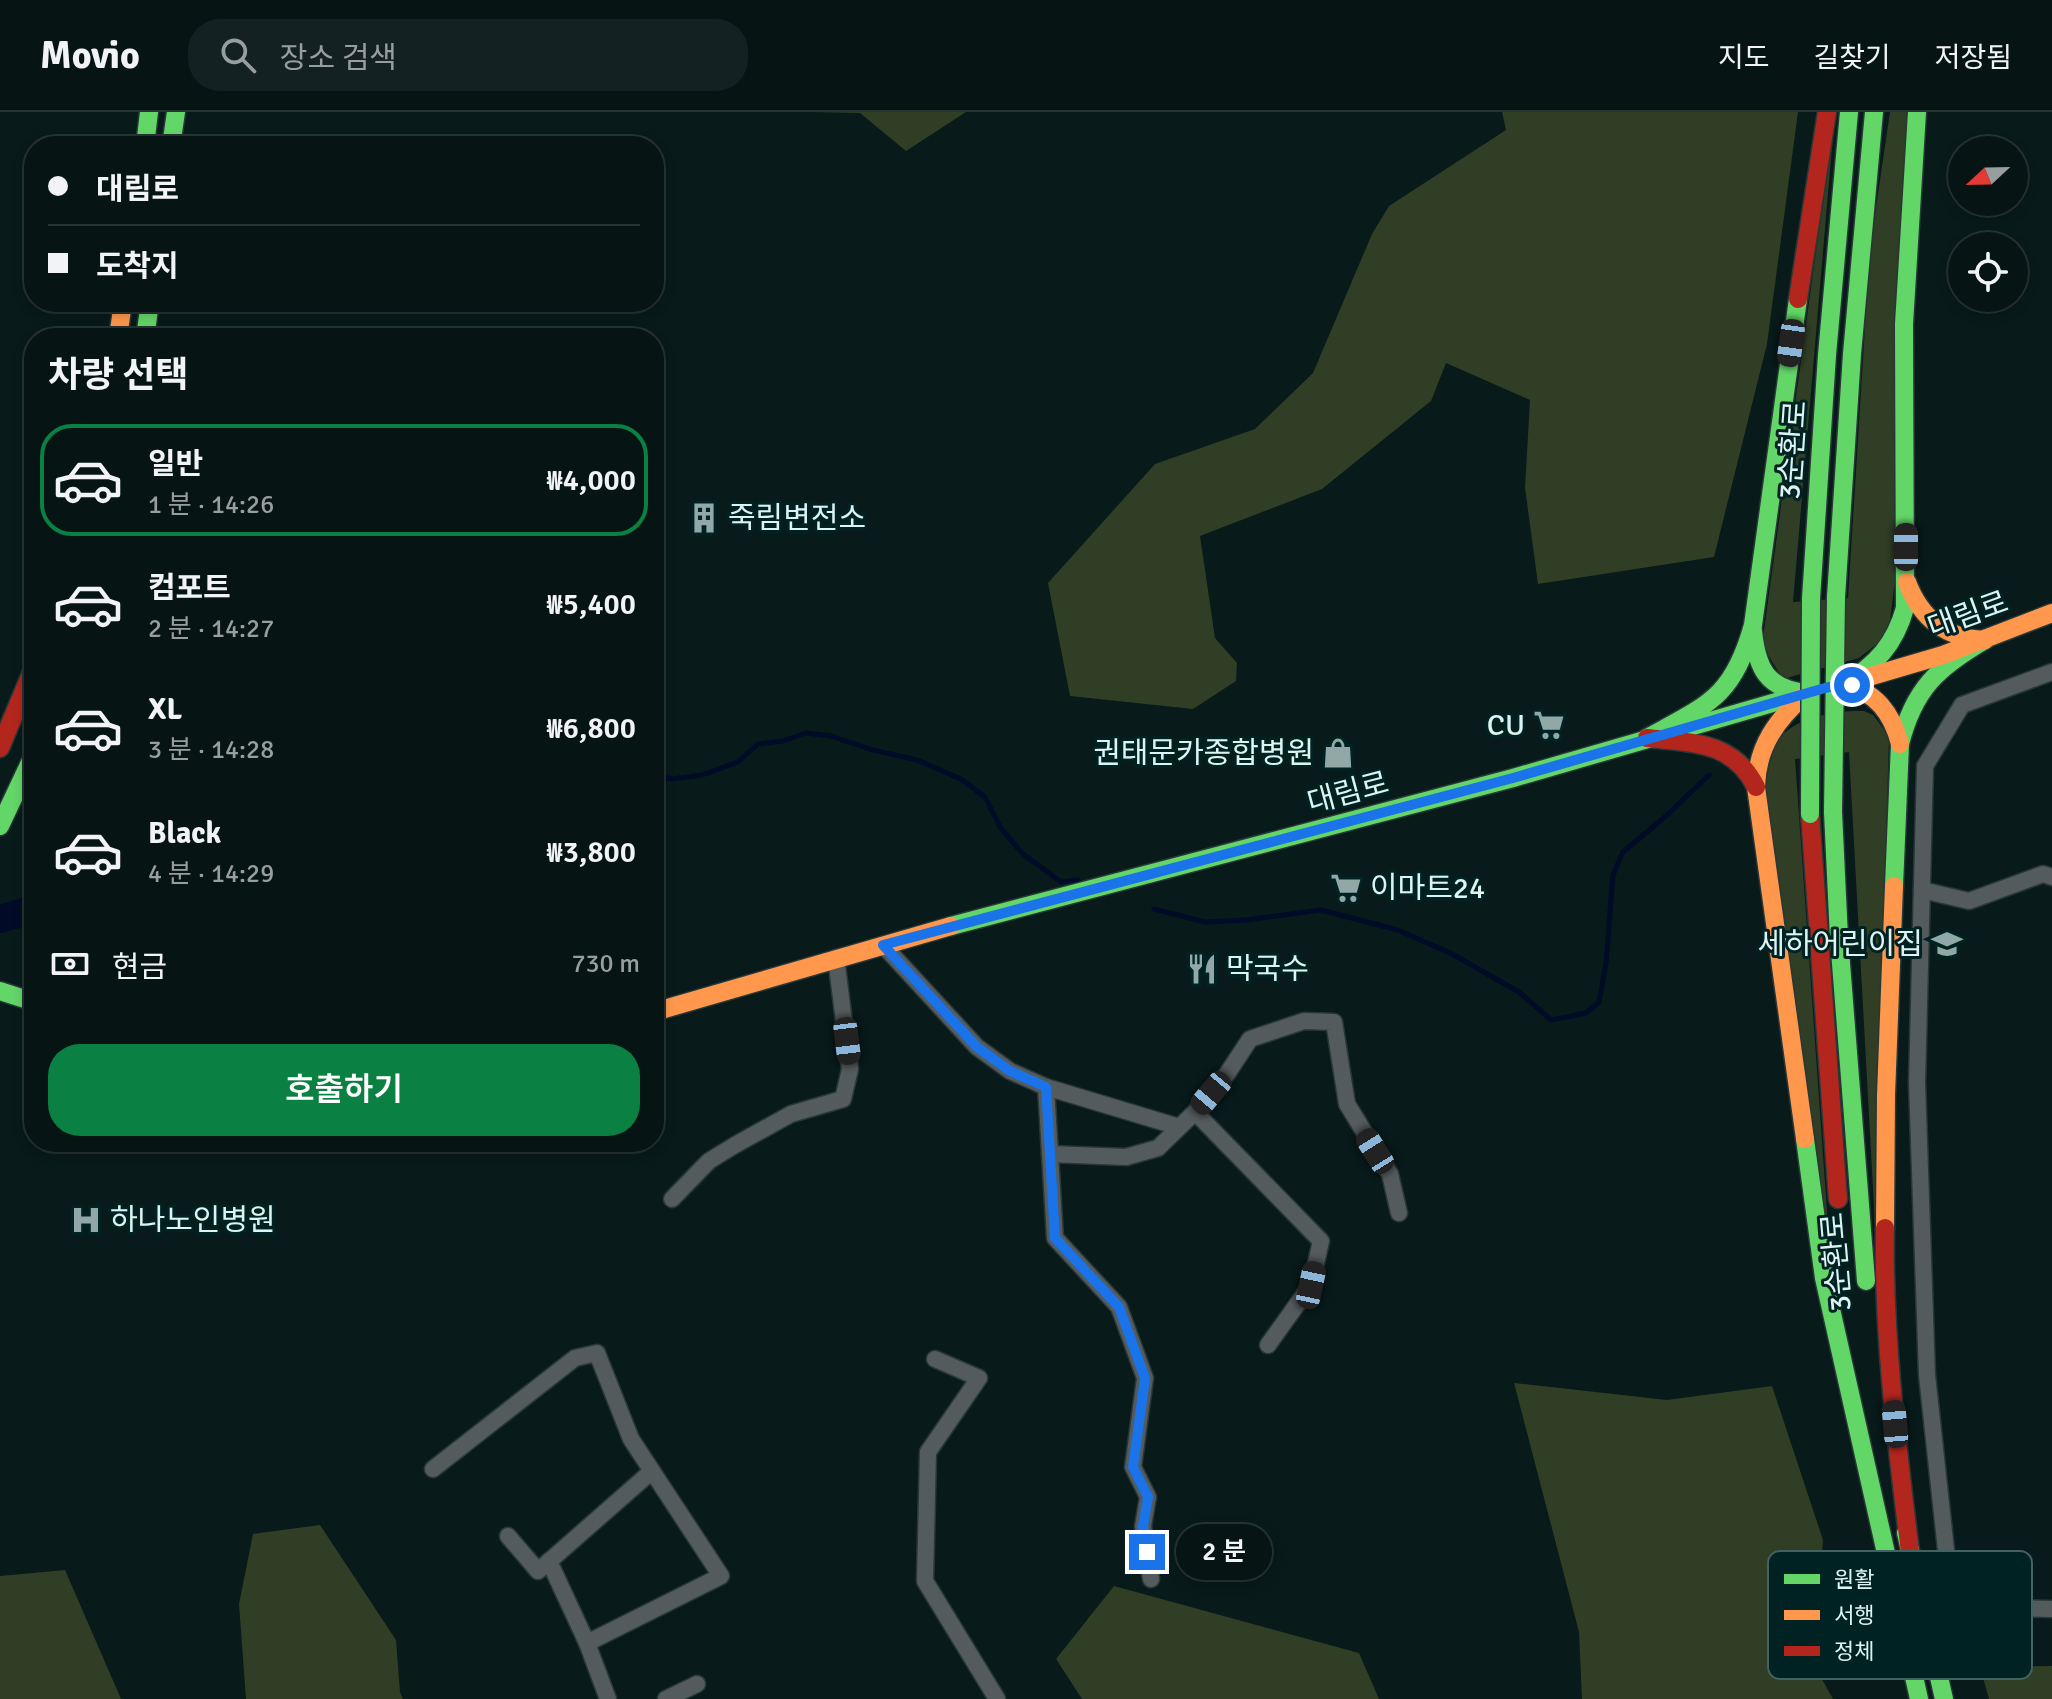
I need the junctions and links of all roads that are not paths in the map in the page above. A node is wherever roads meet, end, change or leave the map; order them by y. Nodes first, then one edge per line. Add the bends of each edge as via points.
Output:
1 (149, 112) edge
2 (176, 112) edge
3 (1827, 112) edge
4 (1849, 112) edge
5 (1874, 112) edge
6 (1917, 112) edge
7 (146, 136) edge
8 (172, 136) edge
9 (1906, 579) junction
10 (2052, 613) edge
11 (1753, 625) junction
12 (1985, 640) junction
13 (2052, 672) edge
14 (1844, 684) junction
15 (24, 691) edge
16 (1807, 693) junction
17 (1647, 738) junction
18 (1900, 744) junction
19 (0, 748) edge
20 (24, 775) edge
21 (1756, 787) junction
22 (0, 826) edge
23 (2052, 877) edge
24 (1922, 890) junction
25 (883, 945) junction
26 (836, 958) junction
27 (0, 991) edge
28 (24, 999) edge
29 (664, 1009) edge
30 (1046, 1087) junction
31 (1195, 1112) junction
32 (1179, 1127) junction
33 (1050, 1154) junction
34 (672, 1199) dead end
35 (1399, 1213) dead end
36 (1839, 1213) dead end
37 (1848, 1304) dead end
38 (1268, 1345) dead end
39 (935, 1359) dead end
40 (433, 1469) dead end
41 (652, 1471) junction
42 (508, 1536) dead end
43 (1886, 1551) edge
44 (1887, 1551) edge
45 (1910, 1551) edge
46 (1910, 1551) edge
47 (1946, 1551) edge
48 (549, 1561) junction
49 (1151, 1579) dead end
50 (2032, 1609) edge
51 (2052, 1609) edge
52 (587, 1643) junction
53 (1914, 1679) edge
54 (1939, 1679) edge
55 (697, 1684) dead end
56 (608, 1699) edge
57 (666, 1699) edge
58 (997, 1699) edge
59 (1919, 1699) edge
60 (1944, 1699) edge

1 - 7 main road
2 - 8 main road
3 - 11 main road
4 - 36 main road, 3순환로, bridge via 1811,599 1810,814
5 - 45 main road, 3순환로, bridge via 1848,383 1836,597 1833,812 1868,1309
6 - 9 main road via 1904,324
9 - 12 main road via 1918,608 1934,624 1952,635
9 - 14 main road via 1905,608 1893,644
10 - 12 main road, 대림로
11 - 16 main road via 1756,653 1767,676 1785,690
11 - 17 main road via 1741,669 1726,691
12 - 14 main road, 대림로
12 - 18 main road via 1926,681 1912,704
13 - 24 street via 1962,705 1925,766
14 - 16 main road, 대림로
14 - 18 main road via 1876,698
15 - 19 main road
16 - 17 main road, 대림로
16 - 21 main road via 1766,739
17 - 21 main road via 1730,753 1746,766
17 - 25 main road, 대림로
18 - 46 main road via 1884,1261
20 - 22 main road
21 - 43 main road via 1824,1278
23 - 24 street via 2043,874 1969,901
24 - 47 street via 1917,1083 1927,1375
25 - 26 main road, 대림로
25 - 30 street via 977,1047 1010,1071
26 - 29 main road, 대림로
26 - 34 street via 850,1069 843,1099 791,1114 735,1145 709,1161
27 - 28 main road
30 - 32 street
30 - 33 street
31 - 32 street
31 - 35 street via 1250,1039 1304,1021 1334,1022 1347,1104 1390,1174
31 - 38 street via 1321,1241 1311,1285
32 - 33 street via 1158,1148 1126,1157
33 - 49 street via 1055,1238 1119,1307 1145,1378 1133,1467 1148,1497 1143,1526
37 - 44 main road, 3순환로 via 1865,1439
39 - 58 street via 979,1378 928,1452 925,1581
40 - 41 street via 575,1358 597,1353 631,1439
41 - 48 street
41 - 52 street via 721,1576
42 - 48 street via 538,1571
48 - 52 street
50 - 51 street
52 - 56 street
53 - 59 main road, 3순환로
54 - 60 main road, 3순환로
55 - 57 street

